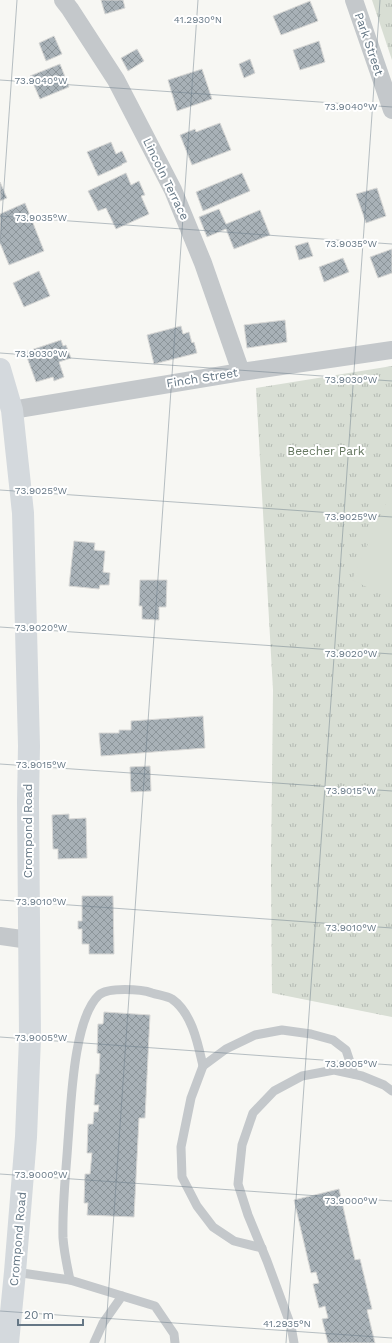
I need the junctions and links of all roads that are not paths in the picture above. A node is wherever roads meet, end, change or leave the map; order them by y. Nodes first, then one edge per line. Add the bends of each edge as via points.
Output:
1 (63, 0) edge
2 (354, 0) edge
3 (392, 110) edge
4 (392, 350) edge
5 (0, 368) edge
6 (241, 372) junction
7 (12, 410) junction
8 (0, 936) edge
9 (29, 940) junction
10 (203, 1066) junction
11 (354, 1074) junction
12 (392, 1091) edge
13 (262, 1248) junction
14 (15, 1272) junction
15 (70, 1280) junction
16 (122, 1296) junction
17 (8, 1343) edge
18 (94, 1343) edge
19 (175, 1343) edge
20 (294, 1343) edge

1 - 6 street, Lincoln Terrace via 116,80 173,190 203,263
2 - 3 street, Park Street
4 - 6 street, Finch Street
5 - 7 main road, Crompond Road
6 - 7 street, Finch Street
7 - 9 main road, Crompond Road via 23,521 29,746
8 - 9 street
9 - 14 main road, Crompond Road via 30,1038 26,1137
10 - 11 lane via 226,1049 255,1035 282,1030 333,1040 346,1050
10 - 13 lane via 191,1098 181,1147 182,1177 197,1206 213,1228 234,1241
10 - 15 lane via 195,1032 182,1009 171,999 144,990 114,990 100,994 91,1004 75,1059 62,1214 63,1241
11 - 12 lane via 384,1085
11 - 13 lane via 334,1070 302,1076 274,1091 253,1114 242,1145 238,1184
13 - 20 lane via 291,1326
14 - 15 lane
14 - 17 main road, Crompond Road
15 - 16 lane
16 - 18 lane via 103,1323
16 - 19 lane via 155,1306 174,1334

